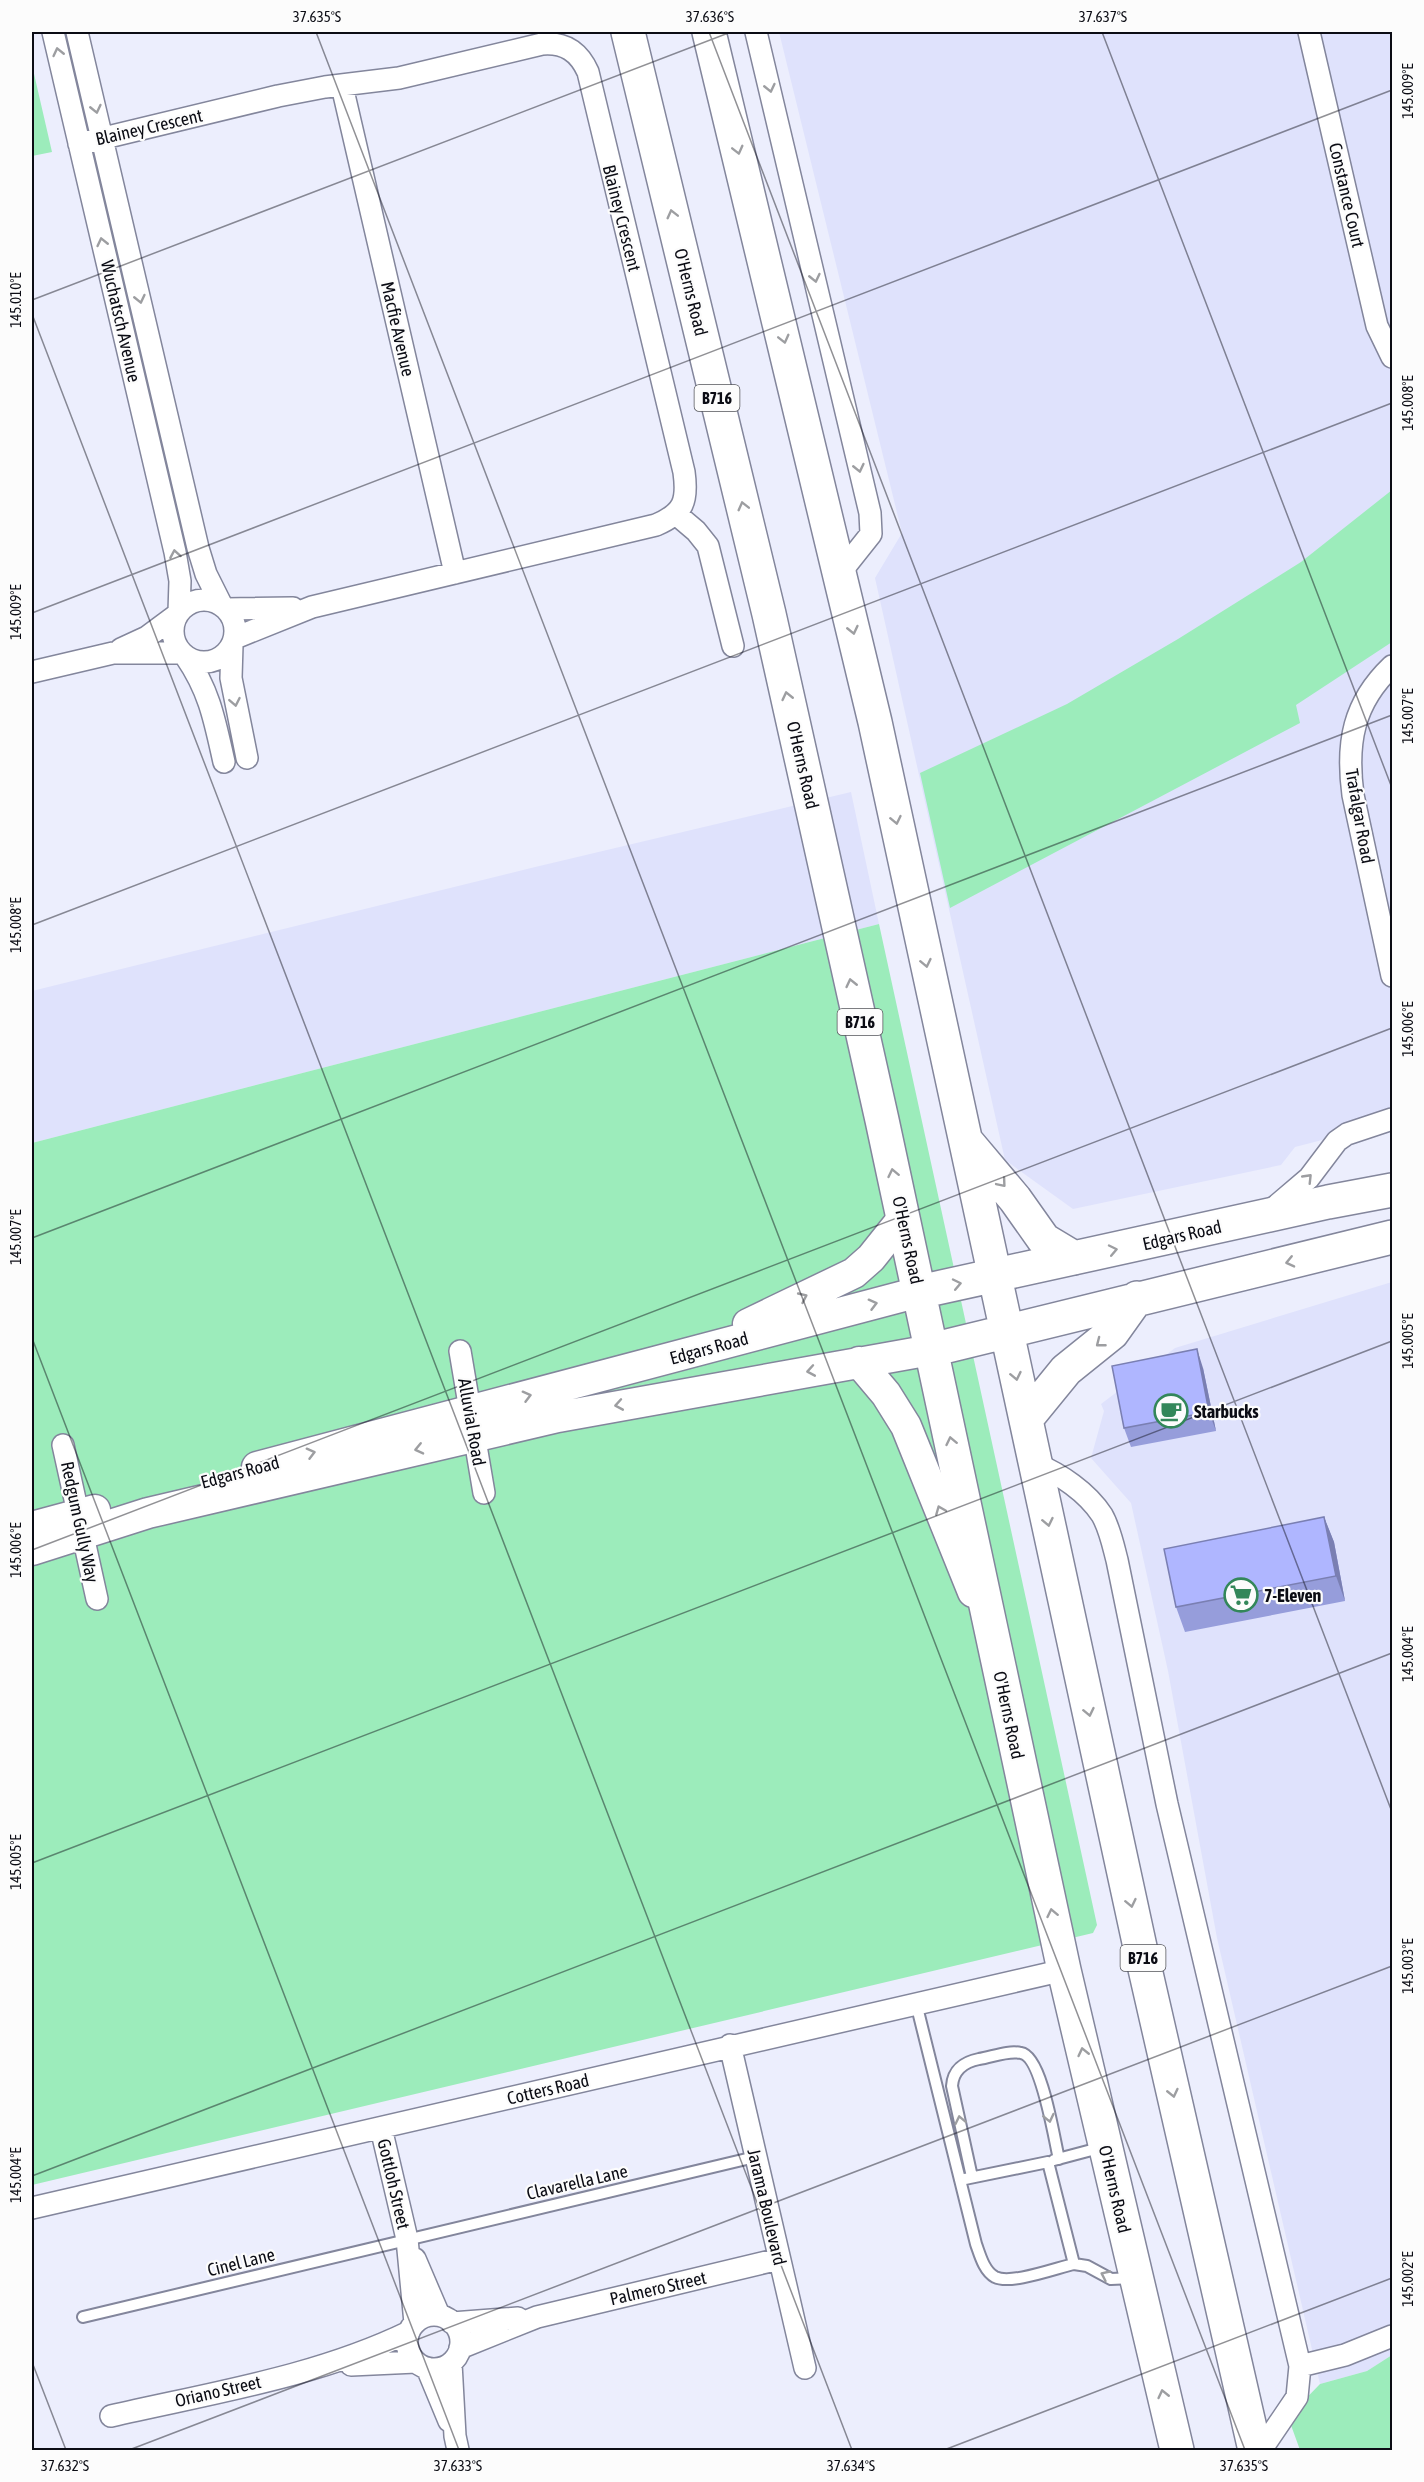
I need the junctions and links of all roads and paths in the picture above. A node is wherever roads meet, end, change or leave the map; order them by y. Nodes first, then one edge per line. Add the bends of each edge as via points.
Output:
1 (53, 32) edge
2 (77, 32) edge
3 (628, 32) edge
4 (709, 32) edge
5 (756, 32) edge
6 (1309, 32) edge
7 (342, 86) junction
8 (103, 138) junction
9 (79, 144) junction
10 (1392, 357) edge
11 (676, 514) junction
12 (455, 573) junction
13 (840, 573) junction
14 (312, 607) junction
15 (224, 608) junction
16 (178, 613) junction
17 (233, 642) junction
18 (733, 645) dead end
19 (113, 653) junction
20 (184, 655) junction
21 (1392, 666) edge
22 (32, 672) edge
23 (247, 758) dead end
24 (224, 762) dead end
25 (1392, 976) edge
26 (1392, 1119) edge
27 (964, 1138) junction
28 (1392, 1190) edge
29 (1264, 1216) junction
30 (903, 1218) junction
31 (1392, 1237) edge
32 (1074, 1258) junction
33 (994, 1275) junction
34 (919, 1292) junction
35 (1137, 1298) junction
36 (1007, 1333) junction
37 (931, 1350) junction
38 (460, 1351) dead end
39 (694, 1352) junction
40 (859, 1362) junction
41 (1026, 1419) junction
42 (473, 1423) junction
43 (63, 1445) dead end
44 (1036, 1464) junction
45 (484, 1493) dead end
46 (79, 1525) junction
47 (32, 1527) edge
48 (32, 1550) edge
49 (97, 1599) dead end
50 (994, 1642) junction
51 (1064, 1970) junction
52 (916, 2003) junction
53 (730, 2045) junction
54 (381, 2128) junction
55 (1105, 2146) junction
56 (755, 2157) junction
57 (1053, 2160) junction
58 (972, 2178) junction
59 (960, 2180) junction
60 (32, 2208) edge
61 (407, 2239) junction
62 (779, 2259) junction
63 (1074, 2264) junction
64 (1136, 2278) junction
65 (83, 2317) dead end
66 (537, 2317) junction
67 (446, 2319) junction
68 (412, 2327) junction
69 (1392, 2336) edge
70 (456, 2355) junction
71 (421, 2365) junction
72 (326, 2366) junction
73 (1300, 2366) junction
74 (805, 2368) dead end
75 (111, 2416) dead end
76 (456, 2443) edge
77 (1177, 2451) edge
78 (1255, 2451) edge
79 (1261, 2451) edge

9 -> 1 street, Wuchatsch Avenue
2 -> 8 street, Wuchatsch Avenue
30 -> 3 main road, O'Herns Road / B716 via 769,614
4 -> 13 main road, B716
5 -> 13 street via 870,513 871,534
6 - 10 street, Constance Court via 1377,326
7 - 8 street, Blainey Crescent via 278,96
7 - 11 street, Blainey Crescent via 399,78 543,44 561,44 583,61 684,472 685,496
7 - 12 street, Macfie Avenue
8 - 9 street, Blainey Crescent
8 -> 15 street, Wuchatsch Avenue via 198,548
16 -> 9 street, Wuchatsch Avenue via 180,581 175,552
11 - 12 street via 640,530
11 - 18 street via 708,546
12 - 14 street
13 -> 27 main road, B716
14 - 15 street
14 - 17 street
15 - 16 street via 213,601 195,601
15 - 17 street via 234,623
16 - 19 street via 147,638
16 - 20 street via 173,634
17 - 20 street via 226,654 206,663
17 -> 23 street via 231,678
19 - 20 street
19 - 22 street
20 - 24 street via 206,690
21 - 25 street, Trafalgar Road via 1379,679 1358,716 1349,765
29 -> 26 street via 1310,1178 1337,1141
27 -> 32 main road via 1044,1240
27 - 33 main road, B716
28 - 29 main road, Edgars Road
32 -> 29 main road, Edgars Road
30 - 34 main road, O'Herns Road / B716
39 -> 30 main road via 854,1273
31 -> 35 main road, Edgars Road
32 - 33 main road, Edgars Road
34 -> 33 main road, Edgars Road
33 - 36 main road, B716
34 - 37 main road, O'Herns Road / B716
39 -> 34 main road, Edgars Road
35 - 36 main road, Edgars Road
35 -> 41 main road via 1112,1333 1066,1370
36 - 37 main road, Edgars Road
36 -> 41 main road, B716
37 - 40 main road, Edgars Road
50 -> 37 main road, O'Herns Road / B716
38 - 42 street, Alluvial Road
42 -> 39 main road, Edgars Road
40 -> 42 main road, Edgars Road via 558,1416
50 -> 40 main road via 906,1426
41 - 44 main road, B716
42 - 45 street, Alluvial Road
42 - 46 main road, Edgars Road
43 - 46 street, Redgum Gully Way
44 - 73 street via 1060,1474 1092,1504 1101,1515 1117,1560 1167,1804
44 -> 78 main road, B716 via 1140,1947
46 - 47 main road, Edgars Road
46 - 48 main road, Edgars Road
46 - 49 street, Redgum Gully Way
51 -> 50 main road, O'Herns Road / B716
51 - 52 street, Cotters Road
55 -> 51 main road, O'Herns Road / B716
52 - 53 street, Cotters Road
52 - 59 lane
53 - 54 street, Cotters Road
53 - 56 street, Jarama Boulevard
54 - 60 street, Cotters Road
54 - 61 street, Gottloh Street
55 - 57 lane
55 - 64 main road, O'Herns Road / B716
56 - 61 lane, Clavarella Lane
56 - 62 street, Jarama Boulevard
57 - 58 lane
58 -> 57 lane via 952,2086 953,2075 973,2061 1012,2053 1029,2056 1040,2078
57 - 63 lane
58 - 59 lane
59 - 63 lane via 983,2264 994,2277 1011,2279
61 - 65 lane, Cinel Lane
61 - 67 street, Gottloh Street
61 - 68 street, Gottloh Street
62 - 66 street, Palmero Street
62 - 74 street, Jarama Boulevard
64 -> 63 lane via 1111,2279 1087,2266
77 -> 64 main road, O'Herns Road / B716
66 - 67 street, Palmero Street
66 - 70 street, Palmero Street
67 - 68 street via 430,2315
67 - 70 street via 458,2330
68 - 71 street via 408,2348
68 - 72 street, Oriano Street via 379,2346
69 - 73 street via 1345,2355
70 - 71 street via 444,2367
70 - 76 street
71 - 72 street, Oriano Street
71 - 76 street
72 - 75 street, Oriano Street
73 - 79 street via 1298,2397

